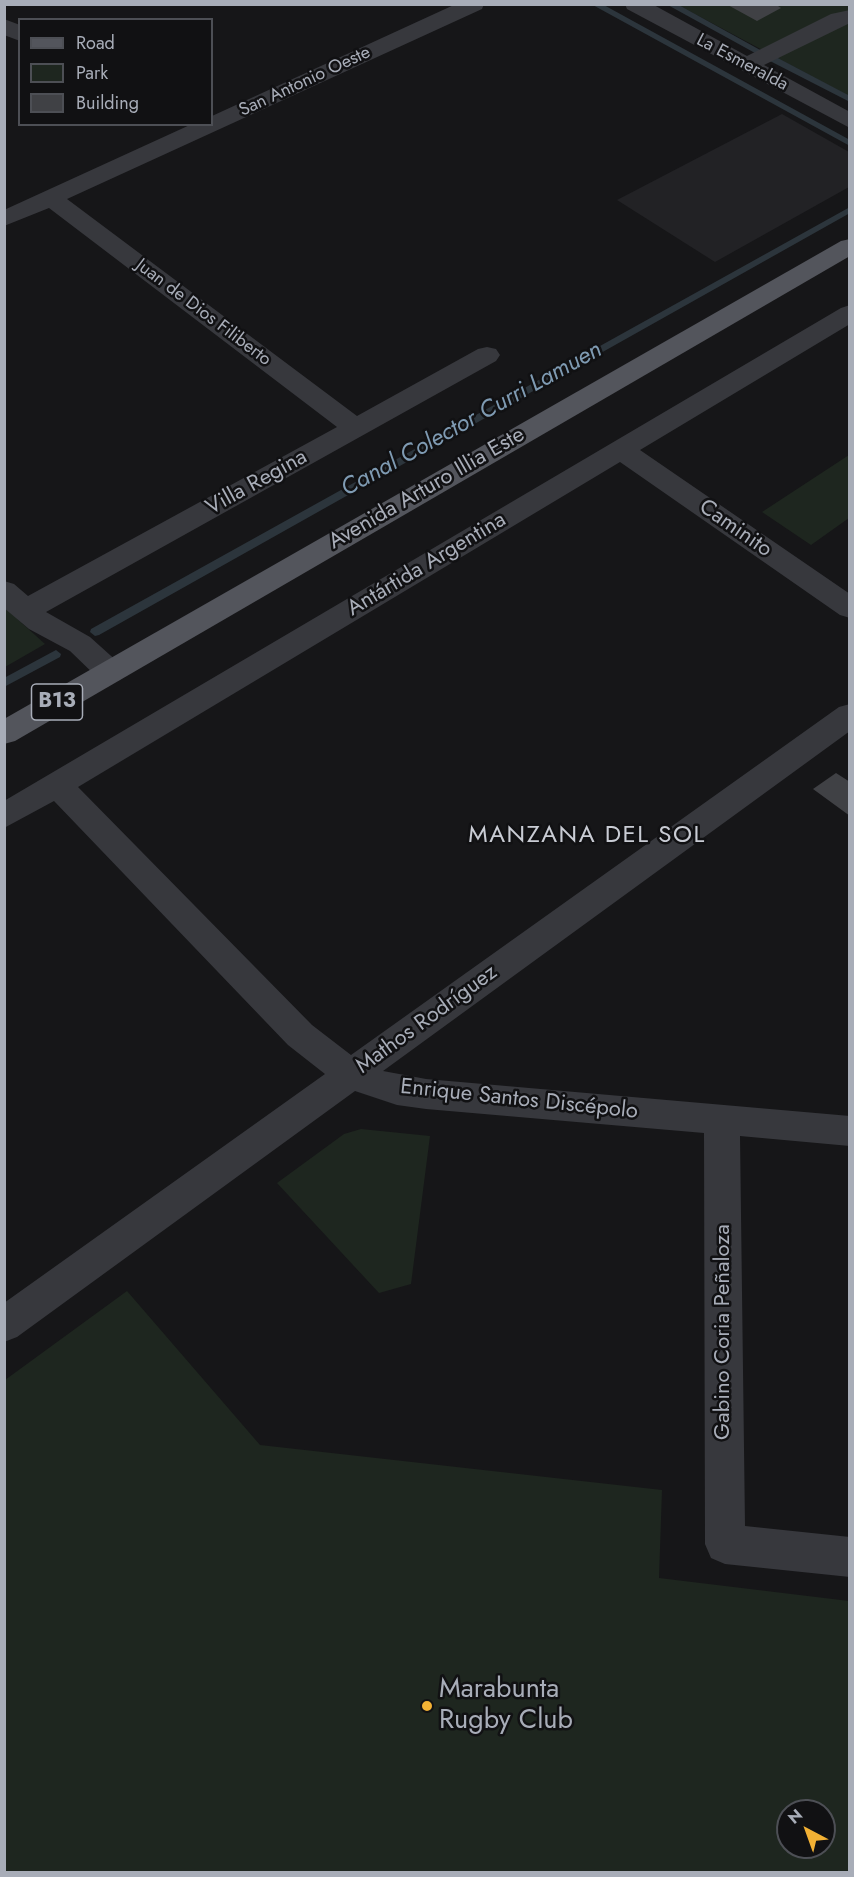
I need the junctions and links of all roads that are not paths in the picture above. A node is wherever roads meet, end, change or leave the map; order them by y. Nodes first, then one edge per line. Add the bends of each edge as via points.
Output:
1 (474, 4) edge
2 (635, 4) edge
3 (849, 16) edge
4 (4, 25) edge
5 (18, 34) edge
6 (747, 65) junction
7 (849, 121) edge
8 (213, 124) edge
9 (154, 126) edge
10 (209, 126) edge
11 (176, 141) junction
12 (51, 198) junction
13 (4, 219) edge
14 (849, 246) edge
15 (849, 313) edge
16 (487, 355) dead end
17 (356, 428) junction
18 (620, 449) junction
19 (4, 591) edge
20 (849, 608) edge
21 (26, 610) junction
22 (111, 672) junction
23 (849, 715) edge
24 (4, 733) edge
25 (57, 785) junction
26 (4, 816) edge
27 (351, 1075) junction
28 (722, 1120) junction
29 (849, 1131) edge
30 (4, 1324) edge
31 (849, 1557) edge

1 - 8 street, San Antonio Oeste
2 - 6 street, La Esmeralda
3 - 6 street
4 - 5 street
6 - 7 street, La Esmeralda
9 - 11 street
10 - 11 street, San Antonio Oeste
11 - 12 street, San Antonio Oeste
12 - 13 street, San Antonio Oeste
12 - 17 street, Juan de Dios Filiberto
14 - 22 main road, Avenida Arturo Illia Este / B13
15 - 18 street, Antártida Argentina
16 - 17 street, Villa Regina
17 - 21 street, Villa Regina
18 - 20 street, Caminito
18 - 25 street, Antártida Argentina
19 - 21 street
21 - 22 street via 45,626 80,644
22 - 24 main road, Avenida Arturo Illia Este / B13
23 - 27 street, Mathos Rodríguez
25 - 26 street, Antártida Argentina
25 - 27 street, Enrique Santos Discépolo via 300,1035
27 - 28 street, Enrique Santos Discépolo via 397,1090 426,1094
27 - 30 street, Mathos Rodríguez
28 - 29 street, Enrique Santos Discépolo
28 - 31 street, Gabino Coria Peñaloza via 725,1544

